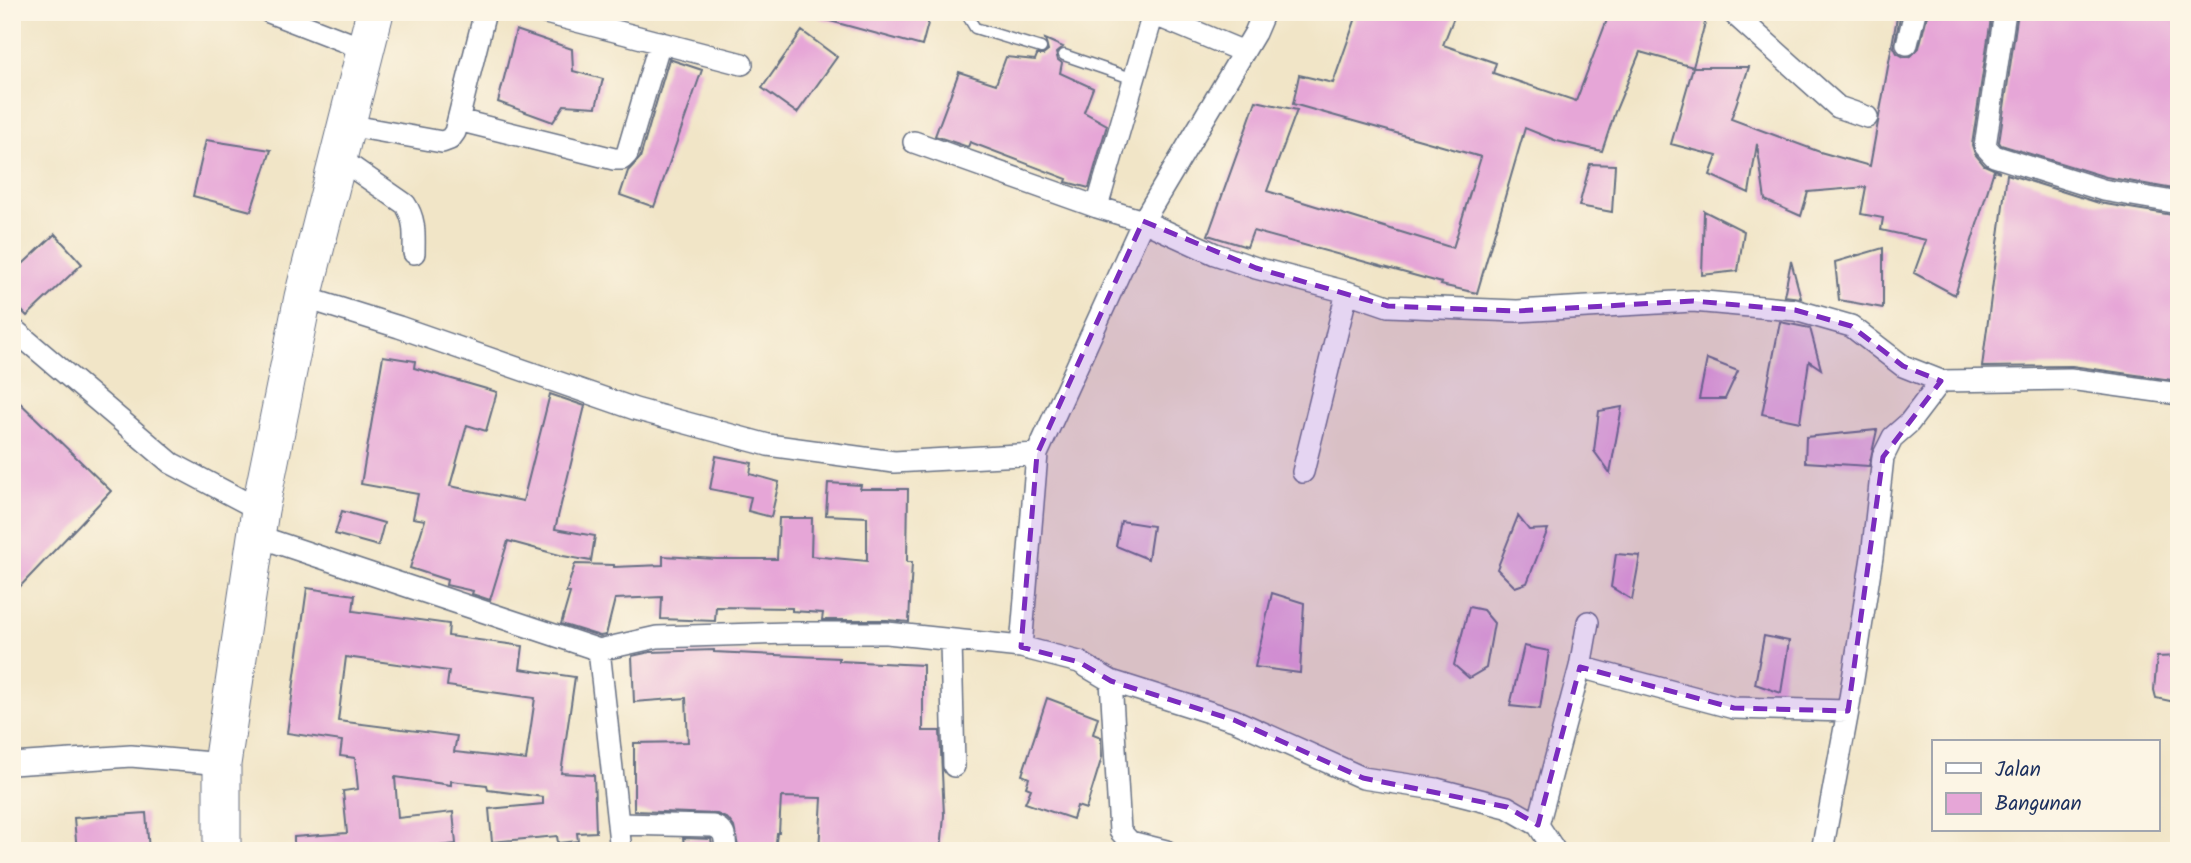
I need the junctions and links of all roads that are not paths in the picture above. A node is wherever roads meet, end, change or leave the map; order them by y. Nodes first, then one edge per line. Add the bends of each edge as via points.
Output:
1 (269, 12) edge
2 (375, 12) edge
3 (485, 12) edge
4 (542, 12) edge
5 (971, 12) edge
6 (1264, 12) edge
7 (1732, 12) edge
8 (1915, 12) edge
9 (2005, 12) edge
10 (1150, 13) edge
11 (660, 42) junction
12 (1907, 44) dead end
13 (1041, 48) dead end
14 (367, 50) junction
15 (1244, 52) junction
16 (1064, 55) dead end
17 (742, 64) dead end
18 (1134, 79) junction
19 (1867, 117) dead end
20 (458, 120) junction
21 (343, 142) junction
22 (914, 142) dead end
23 (2179, 203) edge
24 (1097, 207) junction
25 (1143, 221) junction
26 (414, 253) dead end
27 (1347, 292) junction
28 (303, 298) junction
29 (12, 328) edge
30 (1941, 381) junction
31 (2179, 394) edge
32 (1037, 454) junction
33 (1303, 472) dead end
34 (259, 523) junction
35 (1588, 622) dead end
36 (951, 641) junction
37 (1021, 648) junction
38 (598, 650) junction
39 (1580, 667) junction
40 (1111, 681) junction
41 (1848, 711) junction
42 (12, 764) edge
43 (222, 764) junction
44 (954, 766) dead end
45 (618, 824) junction
46 (1538, 825) junction
47 (222, 851) edge
48 (621, 851) edge
49 (726, 851) edge
50 (1166, 851) edge
51 (1555, 851) edge
52 (1822, 851) edge

1 - 14 street
2 - 14 highway
3 - 20 street
4 - 11 street
5 - 13 lane via 975,28
6 - 15 street
7 - 19 street via 1838,107
8 - 12 street
9 - 23 street via 1985,146 1988,152 2103,190
10 - 15 street
10 - 18 street
11 - 17 street
11 - 20 street via 627,155 622,159
14 - 21 highway
15 - 25 street
16 - 18 lane
18 - 24 street
20 - 21 street via 450,139 442,142
21 - 26 street via 405,204 414,227
21 - 28 highway
22 - 24 street
24 - 25 street
25 - 27 street via 1215,254
25 - 32 street
27 - 30 street via 1388,306 1517,311 1693,302 1795,310 1851,326 1903,366
27 - 33 street
28 - 32 street via 635,409 768,445 894,462
28 - 34 highway
29 - 34 street via 171,463
30 - 31 street via 2070,379
30 - 41 street via 1883,457
32 - 37 street
34 - 38 street
34 - 43 highway
35 - 39 street
36 - 37 street
36 - 38 street via 887,633 789,633 657,637
36 - 44 street
37 - 40 street via 1079,662
38 - 45 street
39 - 41 street via 1734,708
39 - 46 street
40 - 46 street via 1234,720 1363,778 1436,789 1507,807
40 - 50 street via 1120,831 1130,842
41 - 52 street
42 - 43 street via 131,756
43 - 47 highway
45 - 48 street
45 - 49 street via 713,826 724,833
46 - 51 street

